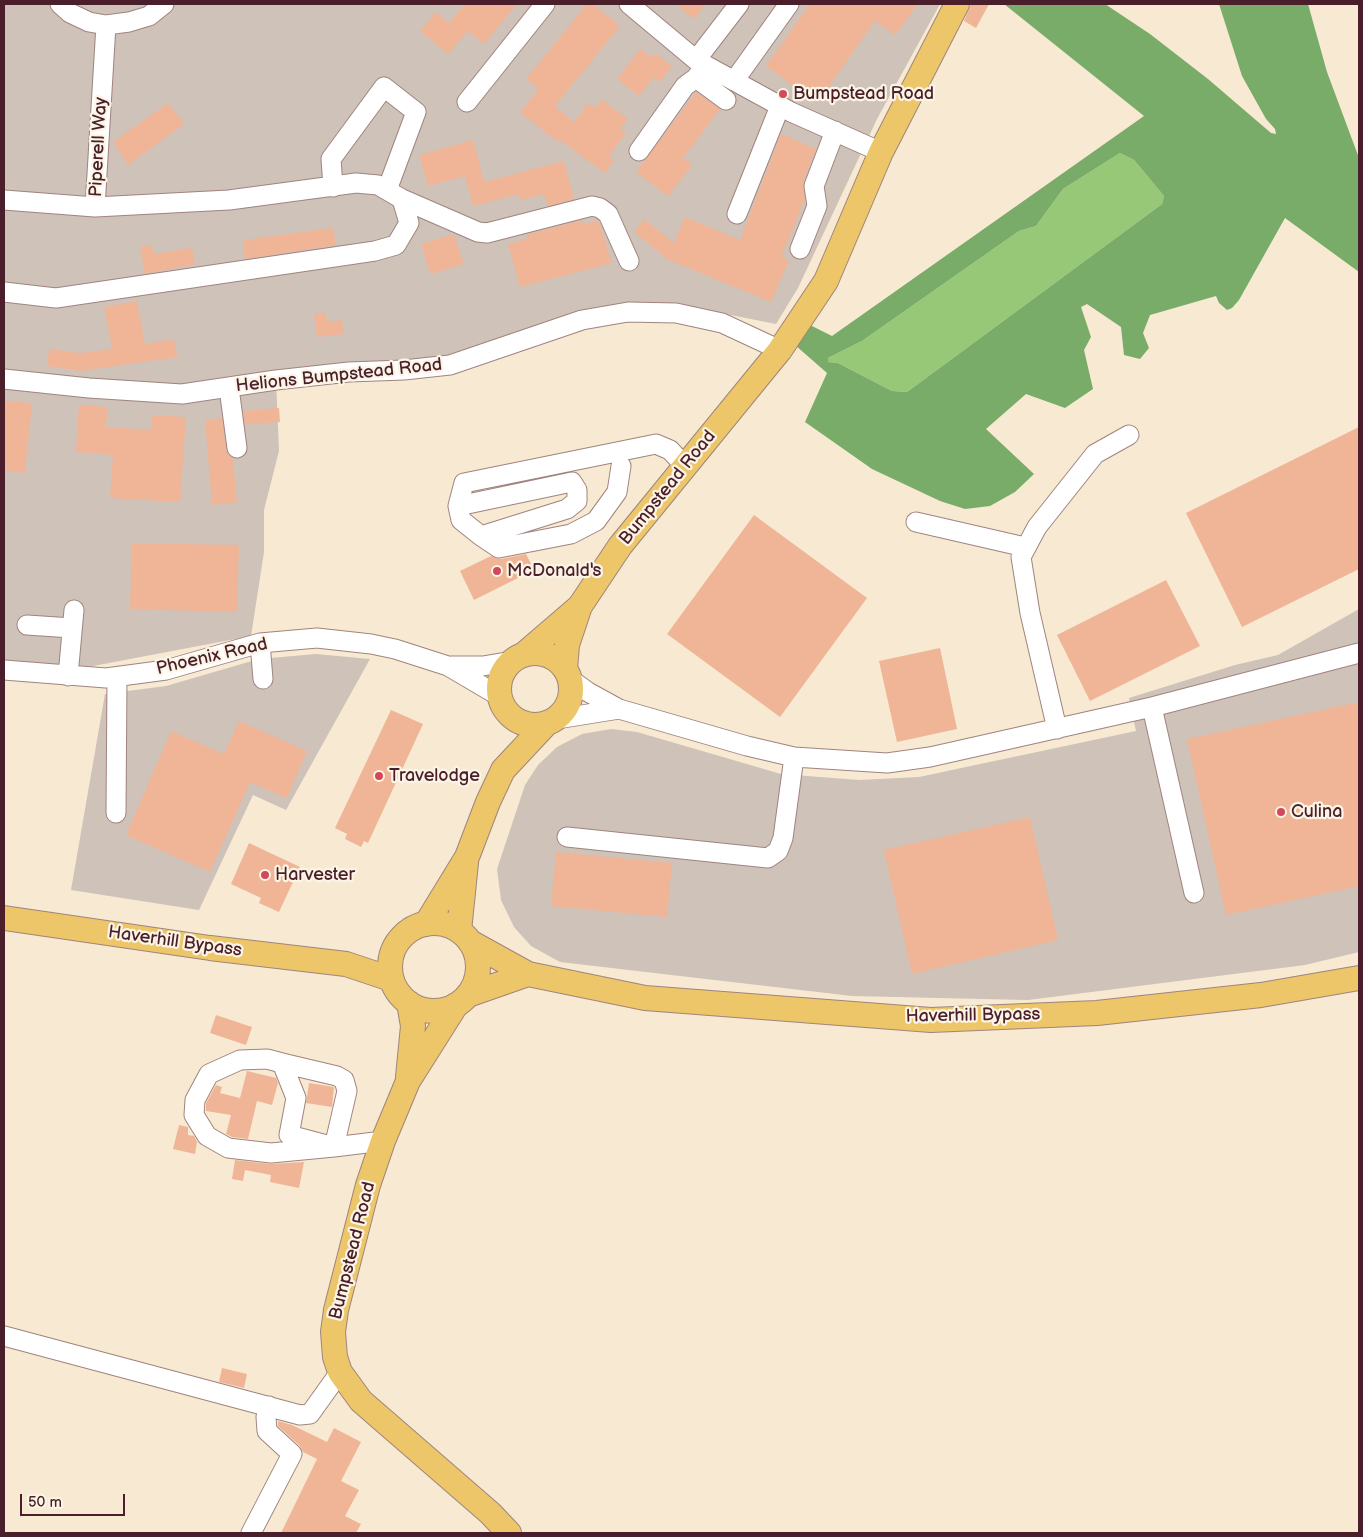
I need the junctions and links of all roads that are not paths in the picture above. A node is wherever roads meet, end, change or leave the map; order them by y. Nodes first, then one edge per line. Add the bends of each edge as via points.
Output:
1 (60, 4) edge
2 (164, 4) edge
3 (545, 4) edge
4 (629, 4) edge
5 (739, 4) edge
6 (789, 4) edge
7 (957, 4) edge
8 (106, 25) junction
9 (699, 68) junction
10 (734, 81) junction
11 (726, 100) dead end
12 (467, 102) dead end
13 (780, 106) junction
14 (835, 131) junction
15 (639, 151) dead end
16 (881, 152) junction
17 (334, 187) junction
18 (395, 195) junction
19 (4, 200) edge
20 (95, 207) junction
21 (737, 214) dead end
22 (800, 249) dead end
23 (629, 261) dead end
24 (4, 292) edge
25 (780, 350) junction
26 (4, 379) edge
27 (229, 388) junction
28 (1128, 435) dead end
29 (237, 448) dead end
30 (621, 466) dead end
31 (685, 466) junction
32 (458, 506) junction
33 (916, 522) dead end
34 (481, 536) junction
35 (1025, 547) junction
36 (580, 606) junction
37 (27, 625) dead end
38 (260, 643) junction
39 (1359, 654) edge
40 (517, 658) junction
41 (448, 666) junction
42 (4, 670) edge
43 (568, 674) junction
44 (68, 676) junction
45 (118, 677) junction
46 (263, 678) dead end
47 (501, 702) junction
48 (1152, 707) junction
49 (619, 709) junction
50 (551, 722) junction
51 (1057, 729) junction
52 (794, 757) junction
53 (503, 770) junction
54 (116, 813) dead end
55 (567, 837) dead end
56 (467, 857) junction
57 (1194, 893) dead end
58 (4, 918) edge
59 (426, 924) junction
60 (465, 936) junction
61 (392, 952) junction
62 (346, 964) junction
63 (528, 974) junction
64 (1359, 978) edge
65 (392, 979) junction
66 (462, 1000) junction
67 (409, 1004) junction
68 (282, 1063) junction
69 (408, 1081) junction
70 (383, 1141) junction
71 (334, 1146) junction
72 (4, 1336) edge
73 (340, 1372) junction
74 (269, 1406) junction
75 (251, 1533) edge
76 (509, 1533) edge

1 - 8 street via 70,14
2 - 8 street via 148,16
3 - 12 street
4 - 9 street
5 - 9 street
6 - 10 street
7 - 16 main road, Bumpstead Road
8 - 20 street, Piperell Way
9 - 10 street
9 - 11 street
9 - 15 street
10 - 13 street
13 - 14 street
13 - 21 street
14 - 16 street
14 - 22 street via 814,186 817,206
16 - 25 main road, Bumpstead Road via 826,280
17 - 18 street via 356,183 378,185
17 - 18 street via 331,159 384,87 416,112
17 - 20 street via 229,200
18 - 23 street via 478,232 487,233 592,206 600,208 608,214
18 - 24 street via 409,223 396,245 375,251 56,298
19 - 20 street, Piperell Way
25 - 27 street, Helions Bumpstead Road via 722,323 676,313 628,312 573,322 450,365 349,372
25 - 31 main road, Bumpstead Road
26 - 27 street, Helions Bumpstead Road via 182,394
27 - 29 street
28 - 35 street via 1095,454
30 - 34 street via 617,492 596,520 571,534 498,548
31 - 32 street via 670,450 656,444 464,483
31 - 36 main road, Bumpstead Road via 620,546
32 - 34 street via 461,520
32 - 34 street via 572,482 577,501 568,509
33 - 35 street
35 - 51 street via 1021,567
36 - 40 main road, Bumpstead Road
36 - 43 main road, Bumpstead Road via 567,645
37 - 44 street via 73,619
38 - 41 street, Phoenix Road via 317,638 371,644
38 - 45 street, Phoenix Road via 166,670
38 - 46 street
39 - 48 street
40 - 41 street, Phoenix Road via 483,666
40 - 43 main road via 536,653 548,655 558,661
40 - 47 main road via 503,671 499,684
41 - 47 street, Phoenix Road
42 - 44 street, Phoenix Road
43 - 49 street via 588,692
43 - 50 main road via 570,700 565,711
44 - 45 street, Phoenix Road
45 - 54 street
47 - 50 main road via 512,718 523,724 534,726
47 - 53 main road via 507,740
48 - 51 street
48 - 57 street
49 - 50 street
49 - 52 street
50 - 53 main road
51 - 52 street via 930,758 887,763
52 - 55 street via 783,838 778,851 768,858
53 - 56 main road
56 - 59 main road
56 - 60 main road
58 - 62 main road, Haverhill Bypass
59 - 60 main road via 445,925
59 - 61 main road via 412,929
60 - 63 main road, Haverhill Bypass
60 - 66 main road via 478,967 475,982
61 - 62 main road, Haverhill Bypass
61 - 65 main road
62 - 65 main road, Haverhill Bypass
63 - 64 main road, Haverhill Bypass via 645,998 931,1020 1097,1013 1261,995
63 - 66 main road
65 - 67 main road via 398,993
66 - 67 main road via 438,1011 423,1010
66 - 69 main road, Bumpstead Road
67 - 69 main road, Bumpstead Road via 413,1026
68 - 71 street via 296,1098 290,1135
68 - 71 street via 344,1080 347,1091
68 - 71 street via 266,1059 240,1060 209,1074 195,1100 194,1115 207,1136 228,1148 271,1153
69 - 70 main road, Bumpstead Road
70 - 71 street
70 - 73 main road, Bumpstead Road via 368,1185 336,1310 333,1332
72 - 74 street
73 - 74 street via 310,1414 300,1415
73 - 76 main road, Bumpstead Road via 361,1400
74 - 75 street via 267,1431 292,1454

